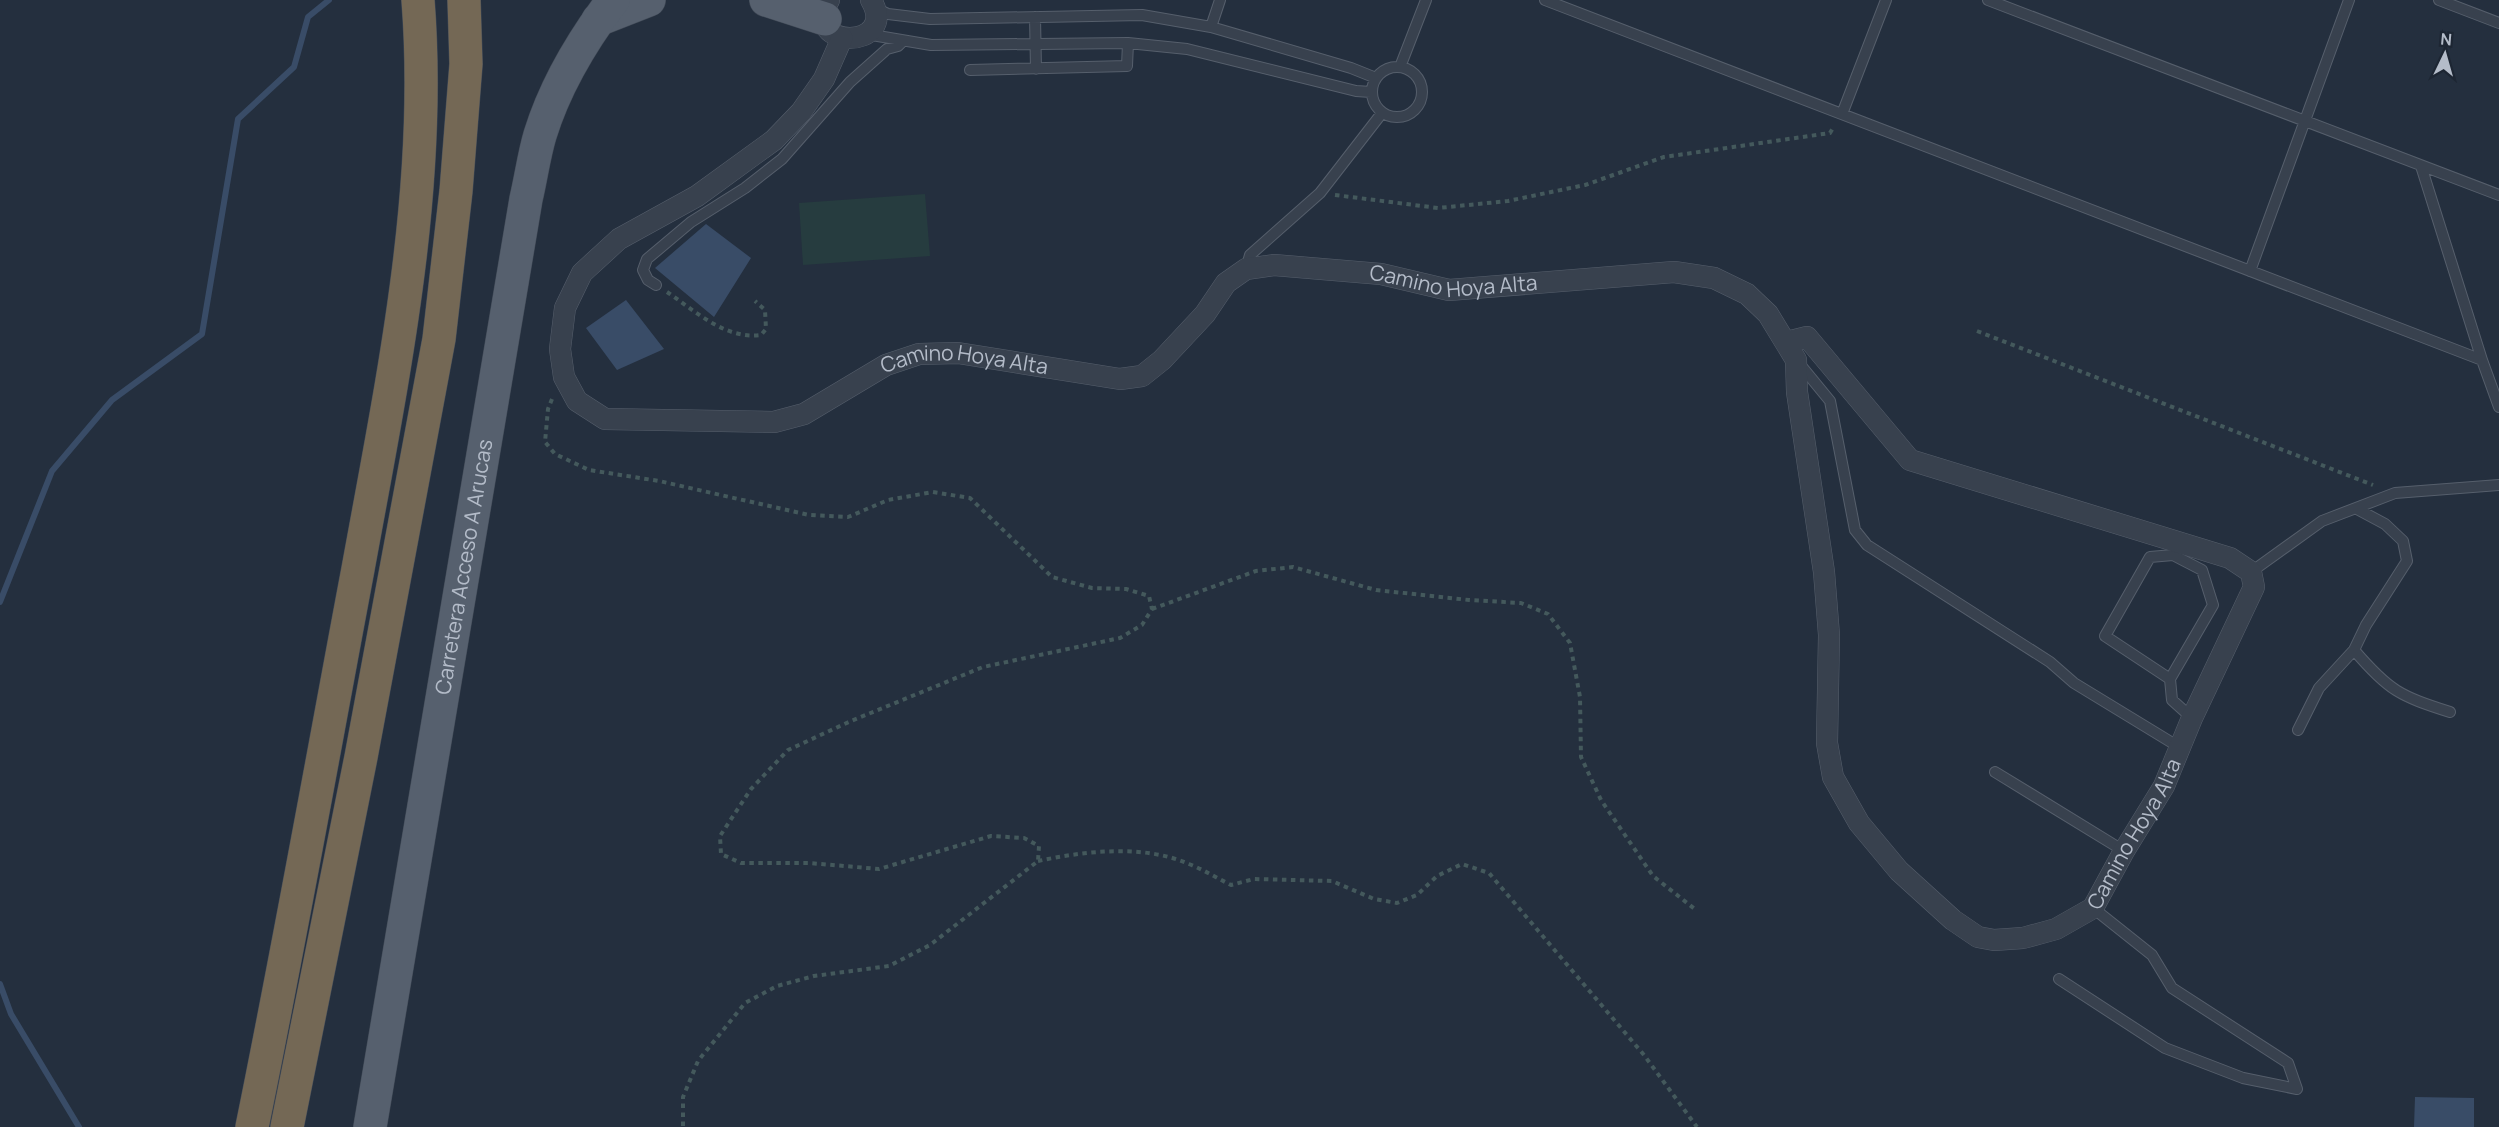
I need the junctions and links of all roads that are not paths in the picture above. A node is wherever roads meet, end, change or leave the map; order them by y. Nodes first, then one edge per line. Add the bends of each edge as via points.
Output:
1 (416, 0) edge
2 (464, 0) edge
3 (650, 0) edge
4 (766, 0) edge
5 (1220, 0) edge
6 (1426, 0) edge
7 (1545, 0) edge
8 (1886, 0) edge
9 (1988, 0) edge
10 (2349, 0) edge
11 (2439, 0) edge
12 (873, 4) edge
13 (605, 10) edge
14 (1035, 17) junction
15 (832, 19) edge
16 (2499, 23) edge
17 (1211, 27) junction
18 (866, 34) junction
19 (903, 40) junction
20 (1035, 42) junction
21 (1128, 43) junction
22 (1400, 67) junction
23 (1036, 69) junction
24 (970, 70) dead end
25 (1376, 78) junction
26 (1371, 92) junction
27 (1382, 112) junction
28 (1842, 114) junction
29 (2303, 121) junction
30 (2421, 166) junction
31 (2499, 195) edge
32 (1246, 269) junction
33 (2250, 271) junction
34 (656, 285) road end
35 (1792, 351) junction
36 (2482, 360) junction
37 (2499, 407) edge
38 (2499, 485) edge
39 (2356, 509) junction
40 (2251, 572) junction
41 (2354, 650) junction
42 (2170, 679) junction
43 (2450, 712) dead end
44 (2192, 718) junction
45 (2298, 730) dead end
46 (2179, 747) junction
47 (1995, 772) dead end
48 (2124, 851) junction
49 (2093, 908) junction
50 (2059, 979) dead end
51 (252, 1127) edge
52 (287, 1127) edge
53 (370, 1127) edge

1 - 51 highway via 421,36 418,189 399,332 292,930
2 - 52 highway via 466,64 439,339
3 - 13 main road
4 - 15 main road
5 - 17 lane
6 - 22 lane
7 - 28 lane
8 - 28 lane
9 - 29 lane
10 - 29 lane
11 - 16 lane
12 - 14 lane via 888,14 930,20
12 - 18 street via 874,22
13 - 53 main road, Carretera Acceso A Arucas via 552,101 539,137
14 - 17 lane via 1142,15
14 - 20 lane
15 - 18 street via 859,38
15 - 32 street, Camino Hoya Alta via 824,79 801,112 774,140 697,196 619,239 582,273 565,308 560,349 564,377 577,401 605,419 774,422 804,414 886,365 918,354 958,353 1120,379 1142,376 1205,314 1226,283
17 - 25 lane
18 - 19 lane
19 - 20 lane via 931,45
19 - 34 lane via 886,49 850,82 782,159 691,222 647,259 643,270
20 - 21 lane
20 - 23 lane
21 - 23 lane via 1127,66
21 - 26 lane via 1187,49
22 - 25 lane via 1386,68
22 - 27 lane via 1419,80 1419,105 1398,117
23 - 24 lane
25 - 26 lane
26 - 27 lane
27 - 32 lane via 1320,193 1250,255
28 - 33 lane
29 - 30 lane
29 - 33 lane
30 - 31 lane
30 - 36 lane
32 - 35 street, Camino Hoya Alta via 1274,265 1381,274 1449,290 1674,272 1714,278 1747,294 1768,314
33 - 36 lane
35 - 40 street via 1806,337 1910,460 2230,558
35 - 46 lane via 1830,401 1855,530 1868,545 2050,662 2073,683
35 - 49 street, Camino Hoya Alta via 1824,572 1829,635 1827,743 1833,777 1859,823 1899,871 1978,937 2023,938 2056,929
36 - 37 lane
38 - 39 lane via 2395,494
39 - 40 lane via 2322,521
39 - 41 lane via 2385,524 2403,541 2407,561
40 - 44 street, Camino Hoya Alta via 2253,587
41 - 43 lane via 2379,680 2406,698
41 - 45 lane via 2319,688
42 - 42 lane via 2213,605 2202,570 2173,555 2150,557 2105,636
42 - 44 lane via 2172,700
44 - 46 street, Camino Hoya Alta
46 - 48 street, Camino Hoya Alta via 2164,786
47 - 48 lane
48 - 49 street, Camino Hoya Alta
49 - 50 lane via 2152,955 2172,987 2288,1064 2297,1089 2242,1078 2165,1047

